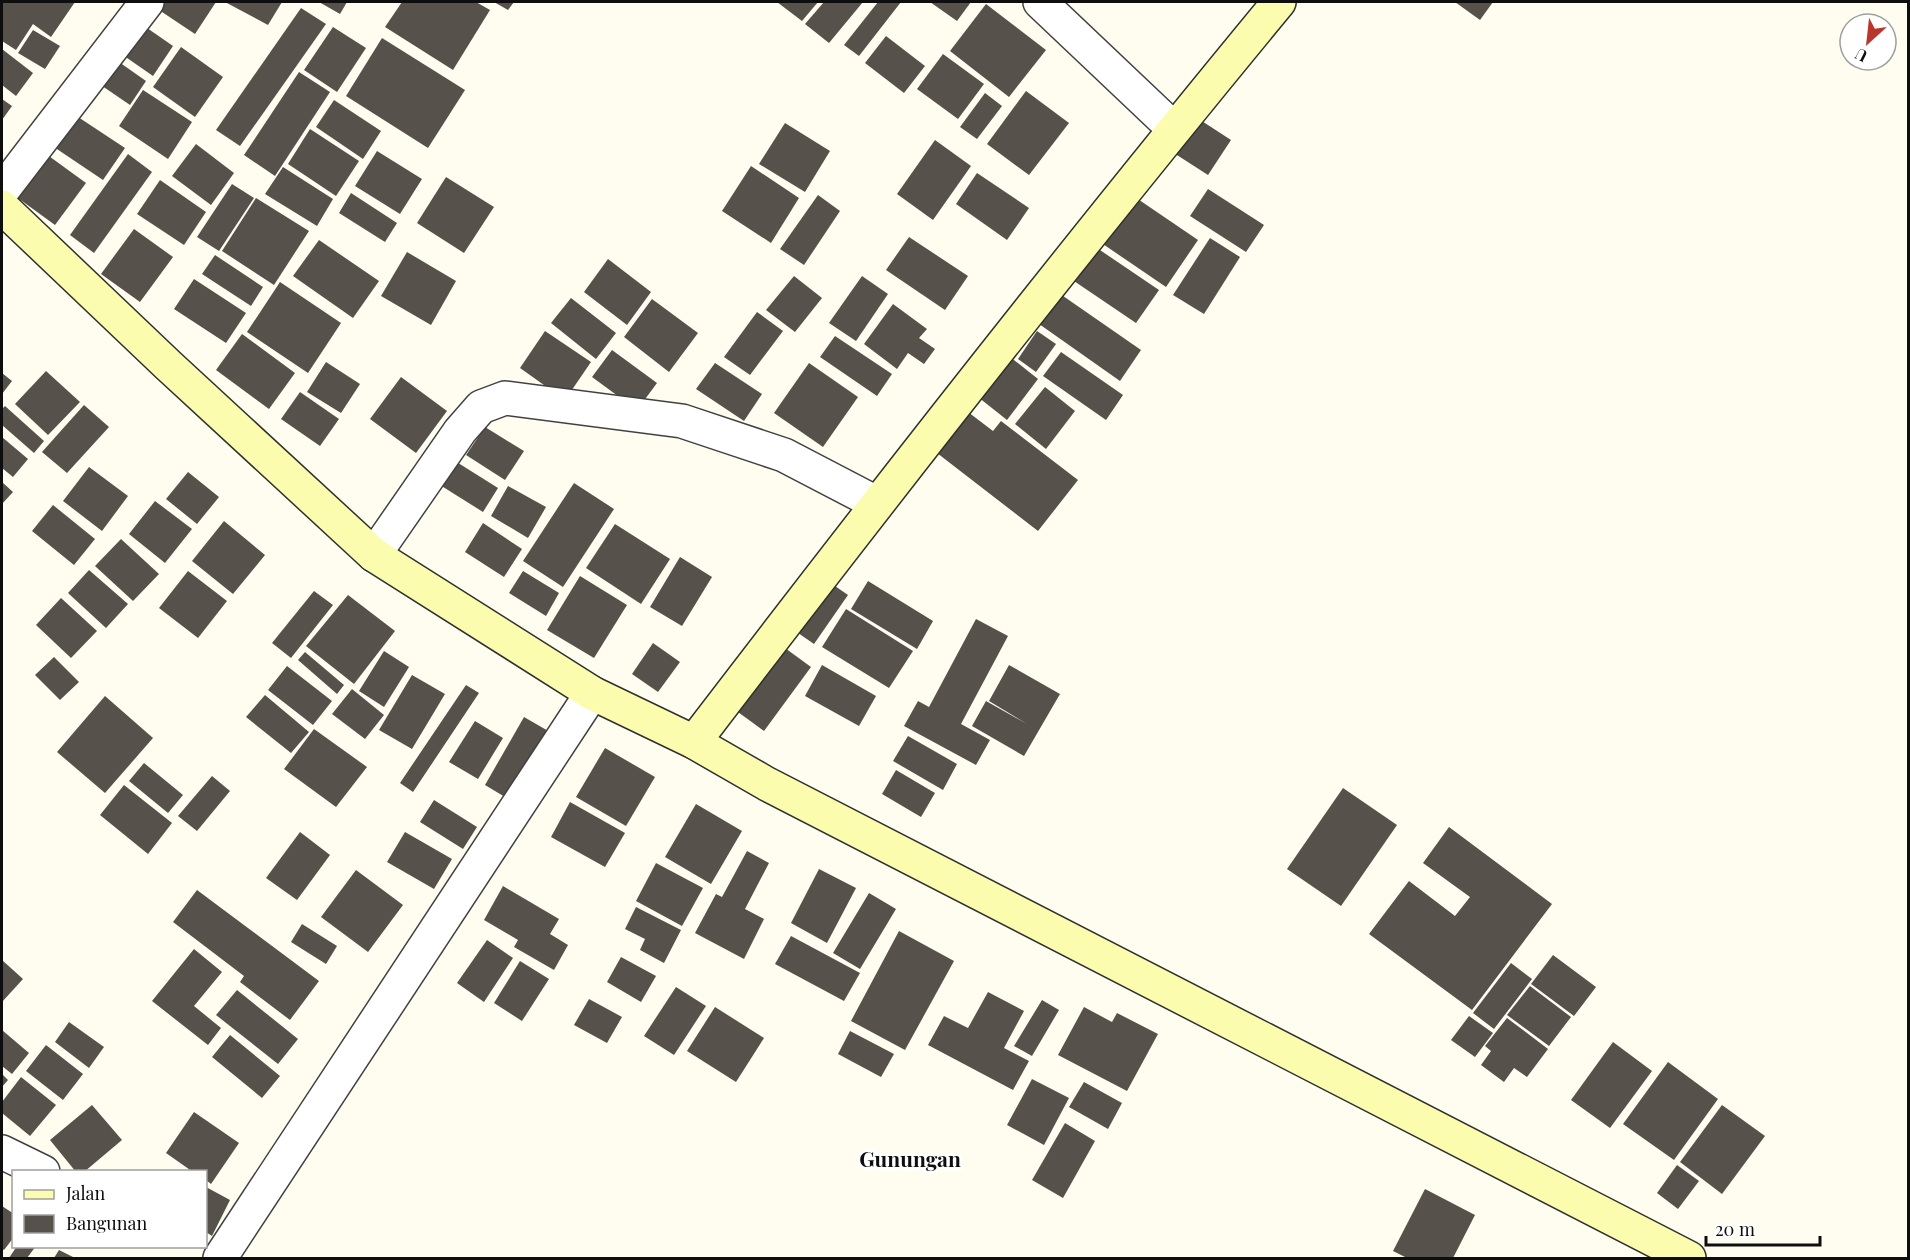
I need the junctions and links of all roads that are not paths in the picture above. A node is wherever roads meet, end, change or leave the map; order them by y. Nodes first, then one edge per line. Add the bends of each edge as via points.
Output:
1 (147, 2) edge
2 (1040, 2) edge
3 (1279, 2) edge
4 (1174, 129) junction
5 (2, 191) edge
6 (2, 207) edge
7 (876, 503) junction
8 (374, 555) junction
9 (592, 693) junction
10 (694, 741) junction
11 (2, 1152) edge
12 (39, 1170) edge
13 (215, 1254) edge
14 (1689, 1258) edge

1 - 5 street
2 - 4 street
3 - 4 street
4 - 7 street
6 - 8 street
7 - 8 street via 784,455 682,421 506,398 481,407 460,431
7 - 10 street
8 - 9 street
9 - 10 street
9 - 13 street
10 - 14 street via 778,789
11 - 12 street

